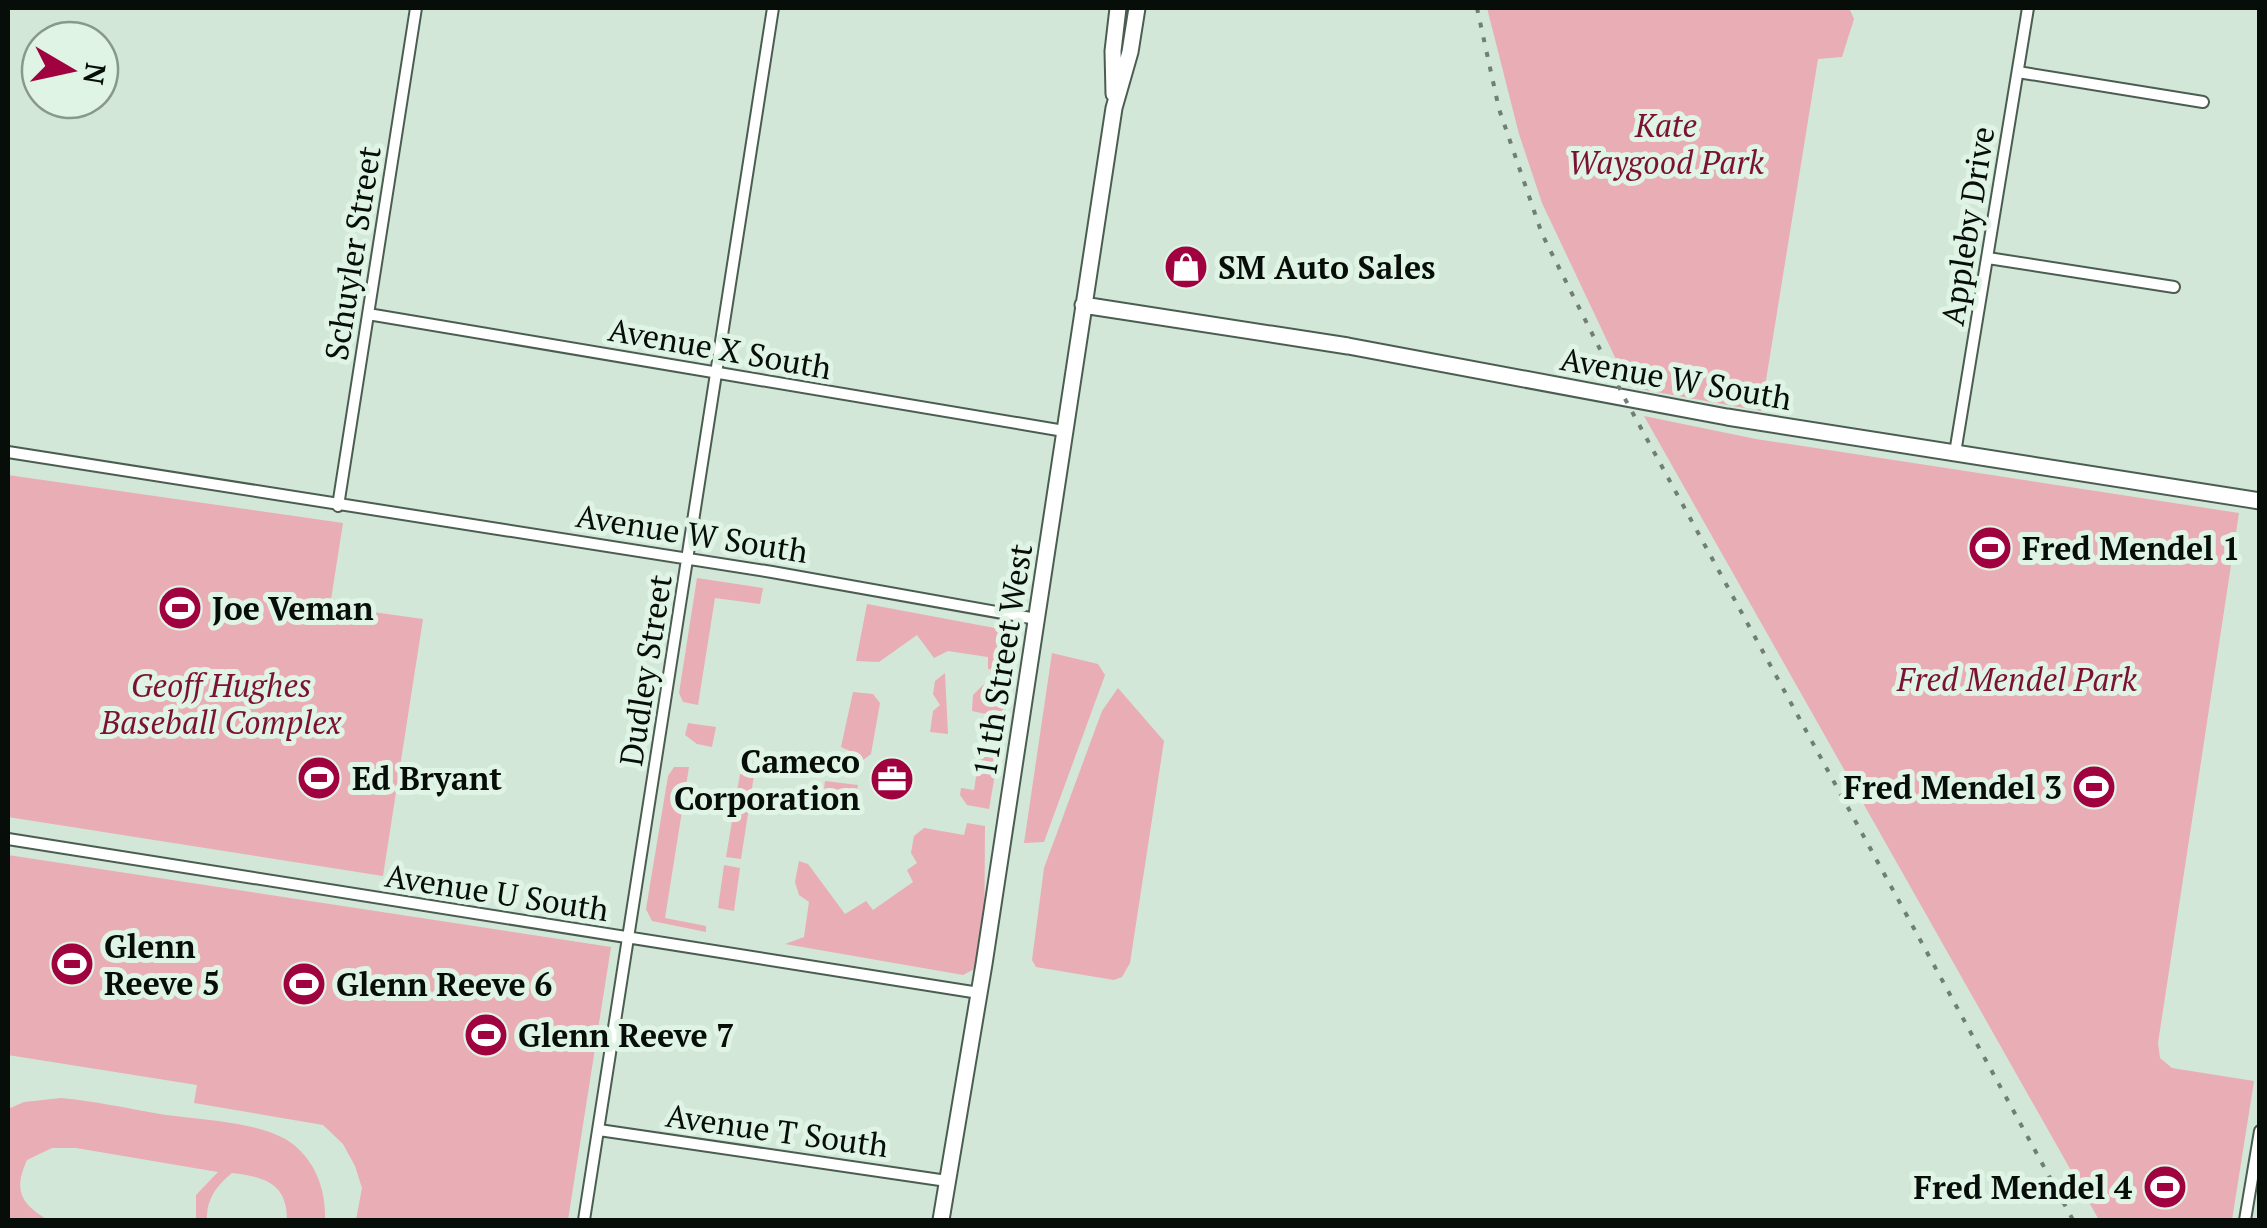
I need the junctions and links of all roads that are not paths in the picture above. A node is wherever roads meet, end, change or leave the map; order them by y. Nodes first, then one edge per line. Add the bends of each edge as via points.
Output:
1 (416, 8) edge
2 (773, 8) edge
3 (1118, 8) edge
4 (1137, 8) edge
5 (2028, 8) edge
6 (2018, 72) junction
7 (2203, 102) dead end
8 (1114, 108) junction
9 (1988, 258) junction
10 (2174, 287) dead end
11 (1082, 305) junction
12 (368, 314) junction
13 (716, 372) junction
14 (1064, 431) junction
15 (8, 452) edge
16 (1955, 453) junction
17 (2260, 501) edge
18 (338, 506) junction
19 (688, 560) junction
20 (1036, 619) junction
21 (8, 839) edge
22 (629, 937) junction
23 (980, 993) junction
24 (599, 1130) junction
25 (2260, 1131) edge
26 (2256, 1170) edge
27 (948, 1181) junction
28 (2253, 1207) edge
29 (584, 1220) edge
30 (941, 1220) edge
31 (2244, 1220) edge

1 - 12 street, Schuyler Street
2 - 13 street, Dudley Street
3 - 8 main road, 11th Street West
4 - 8 main road, 11th Street West
5 - 6 street, Appleby Drive
6 - 7 street
6 - 9 street, Appleby Drive
8 - 11 main road, 11th Street West
9 - 10 street
9 - 16 street, Appleby Drive
11 - 14 main road, 11th Street West
11 - 16 main road, Avenue W South
12 - 13 street, Avenue X South
12 - 18 street, Schuyler Street
13 - 14 street, Avenue X South
13 - 19 street, Dudley Street
14 - 20 main road, 11th Street West
15 - 18 street, Avenue W South
16 - 17 main road, Avenue W South
18 - 19 street, Avenue W South
19 - 20 street, Avenue W South
19 - 22 street, Dudley Street
20 - 23 main road, 11th Street West
21 - 22 street, Avenue U South
22 - 23 street, Avenue U South
22 - 24 street, Dudley Street
23 - 27 main road, 11th Street West
24 - 27 street, Avenue T South
24 - 29 street, Dudley Street
25 - 26 street
26 - 28 street
27 - 30 main road, 11th Street West
28 - 31 street

